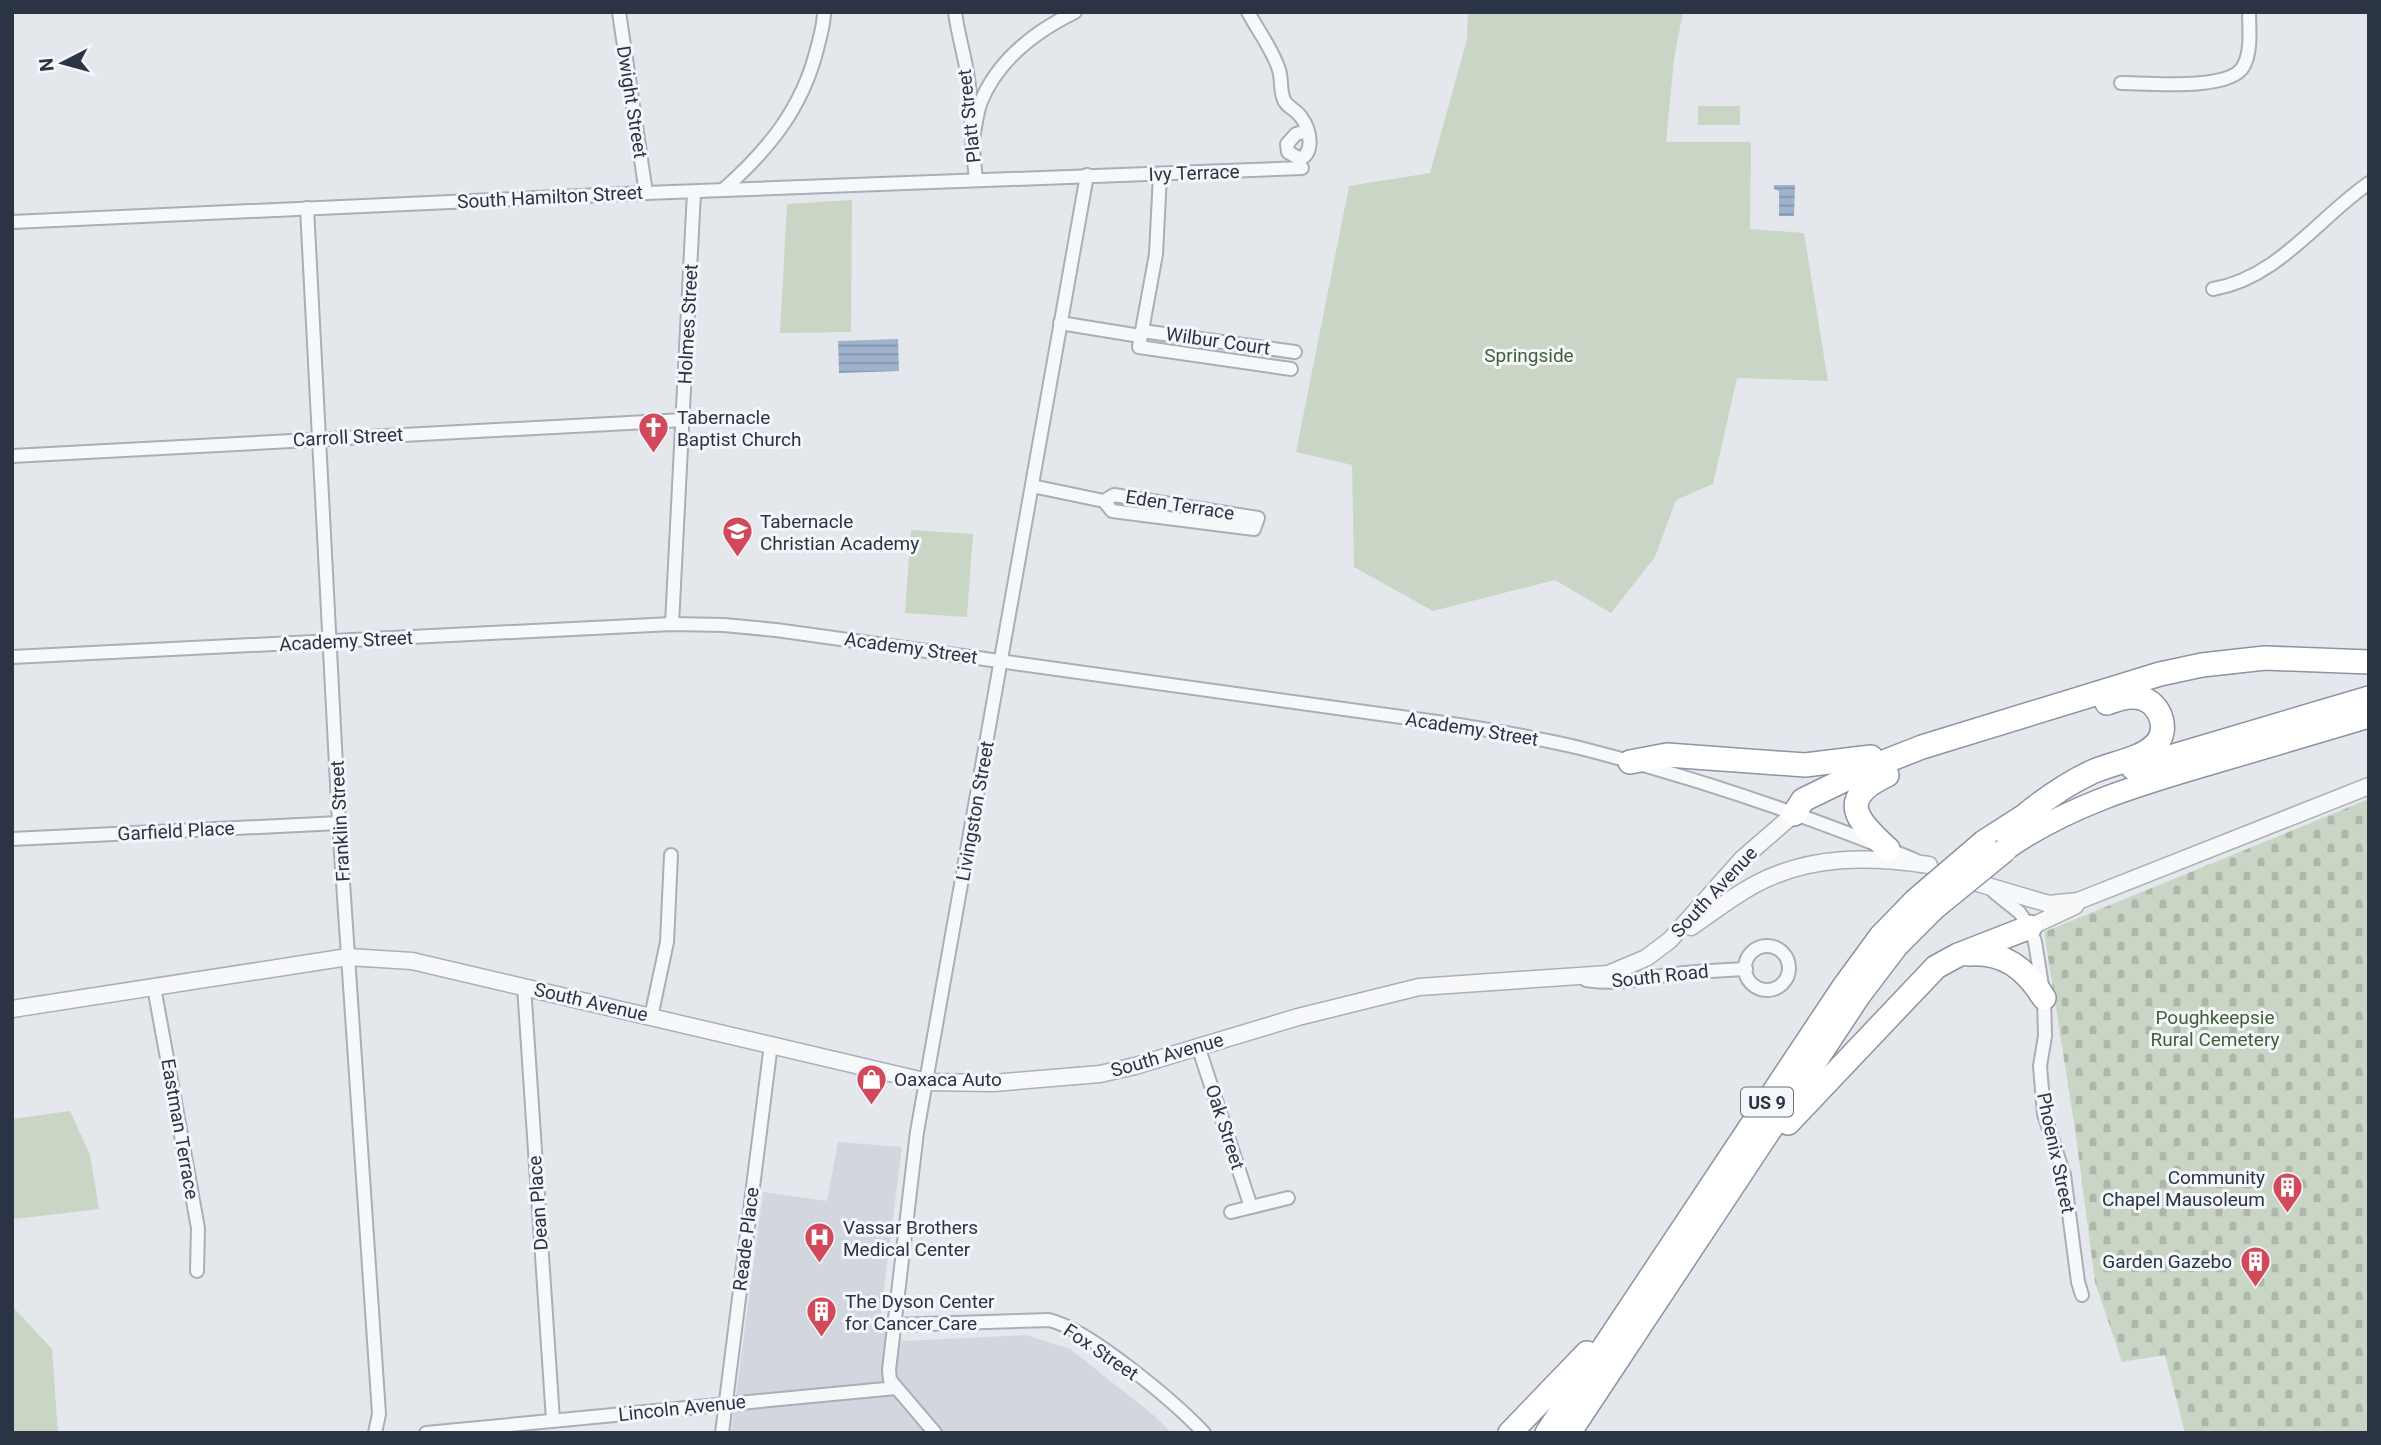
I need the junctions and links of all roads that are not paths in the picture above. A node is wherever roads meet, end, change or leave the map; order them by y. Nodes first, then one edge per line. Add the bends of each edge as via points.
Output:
1 (619, 12) edge
2 (824, 12) edge
3 (955, 12) edge
4 (1075, 12) edge
5 (1248, 12) edge
6 (2249, 12) edge
7 (2121, 83) dead end
8 (1307, 131) dead end
9 (972, 147) junction
10 (1302, 168) dead end
11 (1087, 175) junction
12 (1160, 175) junction
13 (976, 179) junction
14 (2369, 183) edge
15 (723, 190) junction
16 (694, 192) junction
17 (646, 193) junction
18 (307, 208) junction
19 (12, 222) edge
20 (2213, 289) dead end
21 (1060, 323) junction
22 (1140, 338) junction
23 (1295, 352) dead end
24 (1291, 369) dead end
25 (684, 420) junction
26 (320, 438) junction
27 (12, 456) edge
28 (1032, 486) junction
29 (1104, 501) junction
30 (672, 624) junction
31 (330, 642) junction
32 (12, 657) edge
33 (1002, 660) junction
34 (2369, 662) edge
35 (2369, 698) edge
36 (2369, 717) edge
37 (1922, 747) junction
38 (1630, 762) junction
39 (1887, 775) junction
40 (2369, 786) edge
41 (2028, 813) junction
42 (1794, 814) junction
43 (339, 823) junction
44 (12, 839) edge
45 (1994, 846) junction
46 (1888, 849) junction
47 (671, 855) dead end
48 (1928, 865) junction
49 (1974, 882) junction
50 (2090, 898) junction
51 (1924, 904) junction
52 (2030, 927) junction
53 (1658, 951) junction
54 (1958, 955) junction
55 (348, 957) junction
56 (1746, 969) dead end
57 (1575, 978) junction
58 (524, 986) junction
59 (154, 987) junction
60 (2044, 998) junction
61 (12, 1009) edge
62 (651, 1017) junction
63 (771, 1045) junction
64 (1198, 1046) junction
65 (928, 1082) junction
66 (1745, 1168) junction
67 (1288, 1198) dead end
68 (1251, 1207) junction
69 (1231, 1212) dead end
70 (197, 1271) dead end
71 (2082, 1295) dead end
72 (1629, 1310) junction
73 (894, 1325) junction
74 (896, 1388) junction
75 (726, 1403) junction
76 (553, 1420) junction
77 (375, 1433) edge
78 (426, 1433) edge
79 (722, 1433) edge
80 (935, 1433) edge
81 (1205, 1433) edge
82 (1510, 1433) edge
83 (1547, 1433) edge
84 (1569, 1433) edge

1 - 17 street, Dwight Street
2 - 15 street via 812,68 792,111 769,146
3 - 9 street, Platt Street via 969,84
4 - 9 street via 1031,37 994,75 980,106
5 - 8 street via 1279,69 1283,99 1302,117
6 - 7 street via 2247,58 2233,77 2197,83
9 - 13 street, Platt Street
10 - 12 street, Ivy Terrace
11 - 12 street, Ivy Terrace
11 - 13 street, South Hamilton Street
11 - 21 street, Livingston Street
12 - 22 street via 1156,254
13 - 15 street, South Hamilton Street
14 - 20 street via 2267,269
15 - 16 street, South Hamilton Street
16 - 17 street, South Hamilton Street
16 - 25 street, Holmes Street
17 - 18 street, South Hamilton Street
18 - 19 street, South Hamilton Street
18 - 26 street, Franklin Street
21 - 22 street, Wilbur Court
21 - 28 street, Livingston Street
22 - 23 street, Wilbur Court
22 - 24 street, Wilbur Court
25 - 26 street, Carroll Street
25 - 30 street, Holmes Street
26 - 27 street, Carroll Street
26 - 31 street, Franklin Street
28 - 29 street, Eden Terrace
28 - 33 street, Livingston Street
29 - 29 street, Eden Terrace via 1112,511 1254,529 1258,518 1114,495
30 - 31 street, Academy Street
30 - 33 street, Academy Street via 776,630
31 - 32 street, Academy Street
31 - 43 street, Franklin Street
33 - 38 street, Academy Street via 1459,725 1559,743
33 - 65 street, Livingston Street
34 - 37 highway via 2265,658 2181,669
35 - 41 highway, US 9 via 2126,770
36 - 45 highway, US 9 via 2151,781
37 - 38 highway via 1819,765 1667,755
37 - 42 highway via 1830,785 1803,800
38 - 42 street, Academy Street
39 - 41 highway via 2122,698 2142,698 2155,707 2163,729 2154,746 2063,787
39 - 42 highway
39 - 46 highway via 1866,788 1856,806 1861,822
40 - 50 street
41 - 45 highway, US 9
42 - 46 street
42 - 53 street, South Avenue via 1742,859
43 - 44 street, Garfield Place
43 - 55 street, Franklin Street
45 - 51 highway, US 9, bridge
46 - 48 street
47 - 62 street via 667,942
48 - 49 street
48 - 53 street via 1851,859 1788,870 1753,886
49 - 50 street via 2049,904
49 - 52 street via 2010,902
50 - 52 street
51 - 66 highway, US 9
51 - 72 highway, US 9 via 1881,936 1843,988
52 - 54 highway
52 - 60 street, Phoenix Street
53 - 57 street, South Avenue via 1621,970
54 - 60 highway via 1988,954 2010,961 2028,975
54 - 66 highway via 1930,973
55 - 58 street, South Avenue via 412,961
55 - 59 street, South Avenue
55 - 77 street, Franklin Street via 379,1414
56 - 57 street, South Road via 1613,982
57 - 64 street, South Avenue via 1419,987
58 - 62 street, South Avenue
58 - 76 street, Dean Place
59 - 61 street, South Avenue
59 - 70 street, Eastman Terrace via 198,1228
60 - 71 street, Phoenix Street via 2045,1035 2039,1066 2043,1103 2064,1175
62 - 63 street, South Avenue
63 - 65 street, South Avenue
63 - 75 street, Reade Place
64 - 65 street, South Avenue via 1100,1074 993,1083
64 - 68 street, Oak Street
65 - 73 street, Livingston Street
66 - 84 highway, US 9
67 - 68 street
68 - 69 street
72 - 82 highway
72 - 83 highway, US 9
73 - 74 street, Livingston Street via 889,1370
73 - 81 street, Fox Street via 1049,1320 1063,1324 1142,1379
74 - 75 street, Lincoln Avenue
74 - 80 street
75 - 76 street, Lincoln Avenue
75 - 79 street, Reade Place
76 - 78 street, Lincoln Avenue

